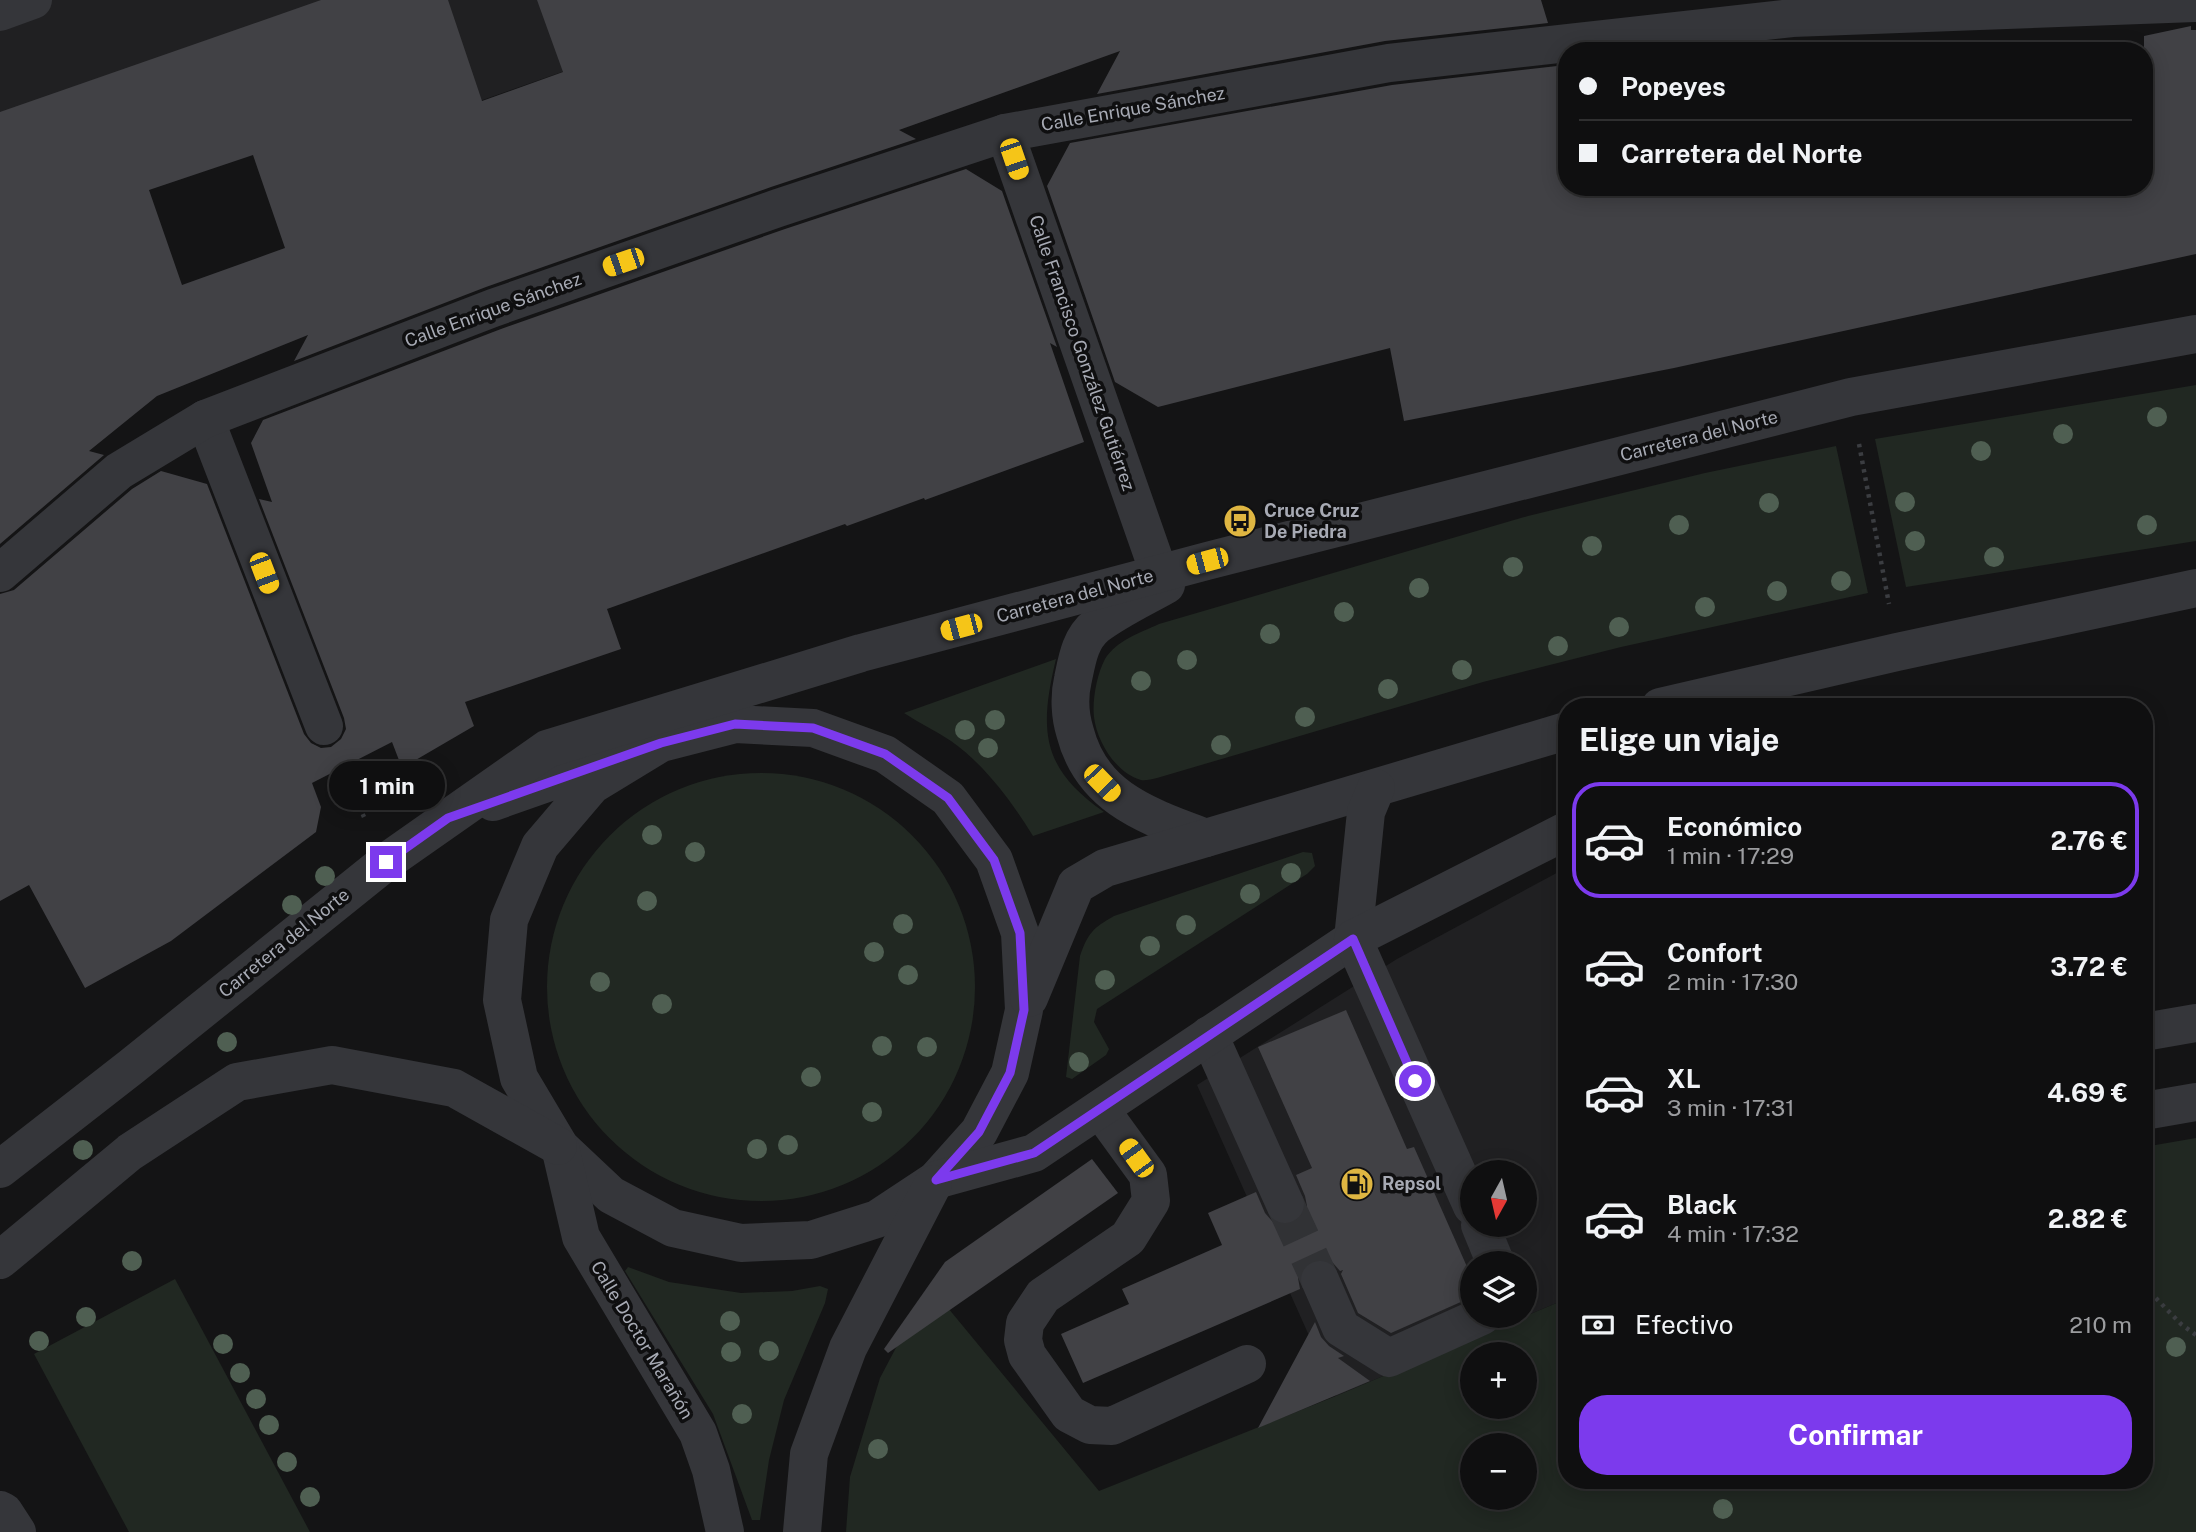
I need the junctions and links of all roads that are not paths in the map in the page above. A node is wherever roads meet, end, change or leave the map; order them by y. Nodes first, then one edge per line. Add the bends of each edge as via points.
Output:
1 (33, 0) edge
2 (2196, 3) edge
3 (0, 12) edge
4 (1577, 42) edge
5 (1558, 44) edge
6 (1005, 133) junction
7 (2196, 334) edge
8 (205, 419) junction
9 (1207, 561) junction
10 (0, 573) edge
11 (1159, 573) junction
12 (2191, 594) edge
13 (862, 653) junction
14 (1699, 698) edge
15 (324, 726) dead end
16 (1558, 733) edge
17 (661, 743) junction
18 (1376, 788) junction
19 (448, 818) junction
20 (1558, 834) edge
21 (1206, 838) junction
22 (1353, 939) junction
23 (1024, 1010) junction
24 (2196, 1023) edge
25 (2153, 1030) edge
26 (1209, 1035) junction
27 (2196, 1102) edge
28 (1100, 1109) junction
29 (2153, 1109) edge
30 (559, 1147) junction
31 (0, 1169) edge
32 (1460, 1179) edge
33 (936, 1180) junction
34 (1285, 1204) tunnel mouth
35 (0, 1260) edge
36 (1320, 1280) tunnel mouth
37 (1460, 1326) edge
38 (1247, 1364) dead end
39 (0, 1510) edge
40 (716, 1520) edge
41 (17, 1532) edge
42 (802, 1532) edge

1 - 3 street
2 - 4 street, Calle Enrique Sánchez via 1792,18
5 - 6 street, Calle Enrique Sánchez via 1389,63
6 - 8 street, Calle Enrique Sánchez via 493,308
6 - 11 street, Calle Francisco González Gutiérrez
7 - 9 street, Carretera del Norte via 1850,397
8 - 10 street, Calle Enrique Sánchez via 119,471
8 - 15 street
9 - 11 street, Carretera del Norte
9 - 21 street, Carretera del Norte via 1094,627 1079,650 1071,687 1072,720 1090,770 1115,796 1148,816
11 - 13 street, Carretera del Norte
12 - 14 street via 1897,652
13 - 17 street, Carretera del Norte
13 - 19 street, Carretera del Norte via 547,748
16 - 18 street
17 - 19 street
17 - 23 street via 735,724 813,728 885,754 948,798 994,860 1012,909 1020,933
17 - 30 street via 592,785 540,846 509,920 502,1000 519,1078
18 - 21 street
18 - 22 street via 1366,812
19 - 31 street, Carretera del Norte
20 - 22 street
21 - 23 street via 1105,869 1076,885
22 - 26 street
22 - 32 street
23 - 33 street via 1010,1073 979,1132
24 - 25 street
26 - 28 street
26 - 34 street
27 - 29 street
28 - 33 street via 1034,1153
28 - 38 street via 1148,1175 1150,1201 1128,1238 1043,1296 1024,1322 1027,1355 1069,1414 1090,1425 1112,1426
30 - 33 street via 611,1195 673,1228 741,1243 811,1240 877,1219
30 - 35 street via 454,1088 332,1066 237,1082 130,1152
30 - 40 street, Calle Doctor Marañón via 580,1237 698,1433
33 - 42 street via 848,1348 809,1454
36 - 37 street via 1341,1328 1389,1358
39 - 41 street

